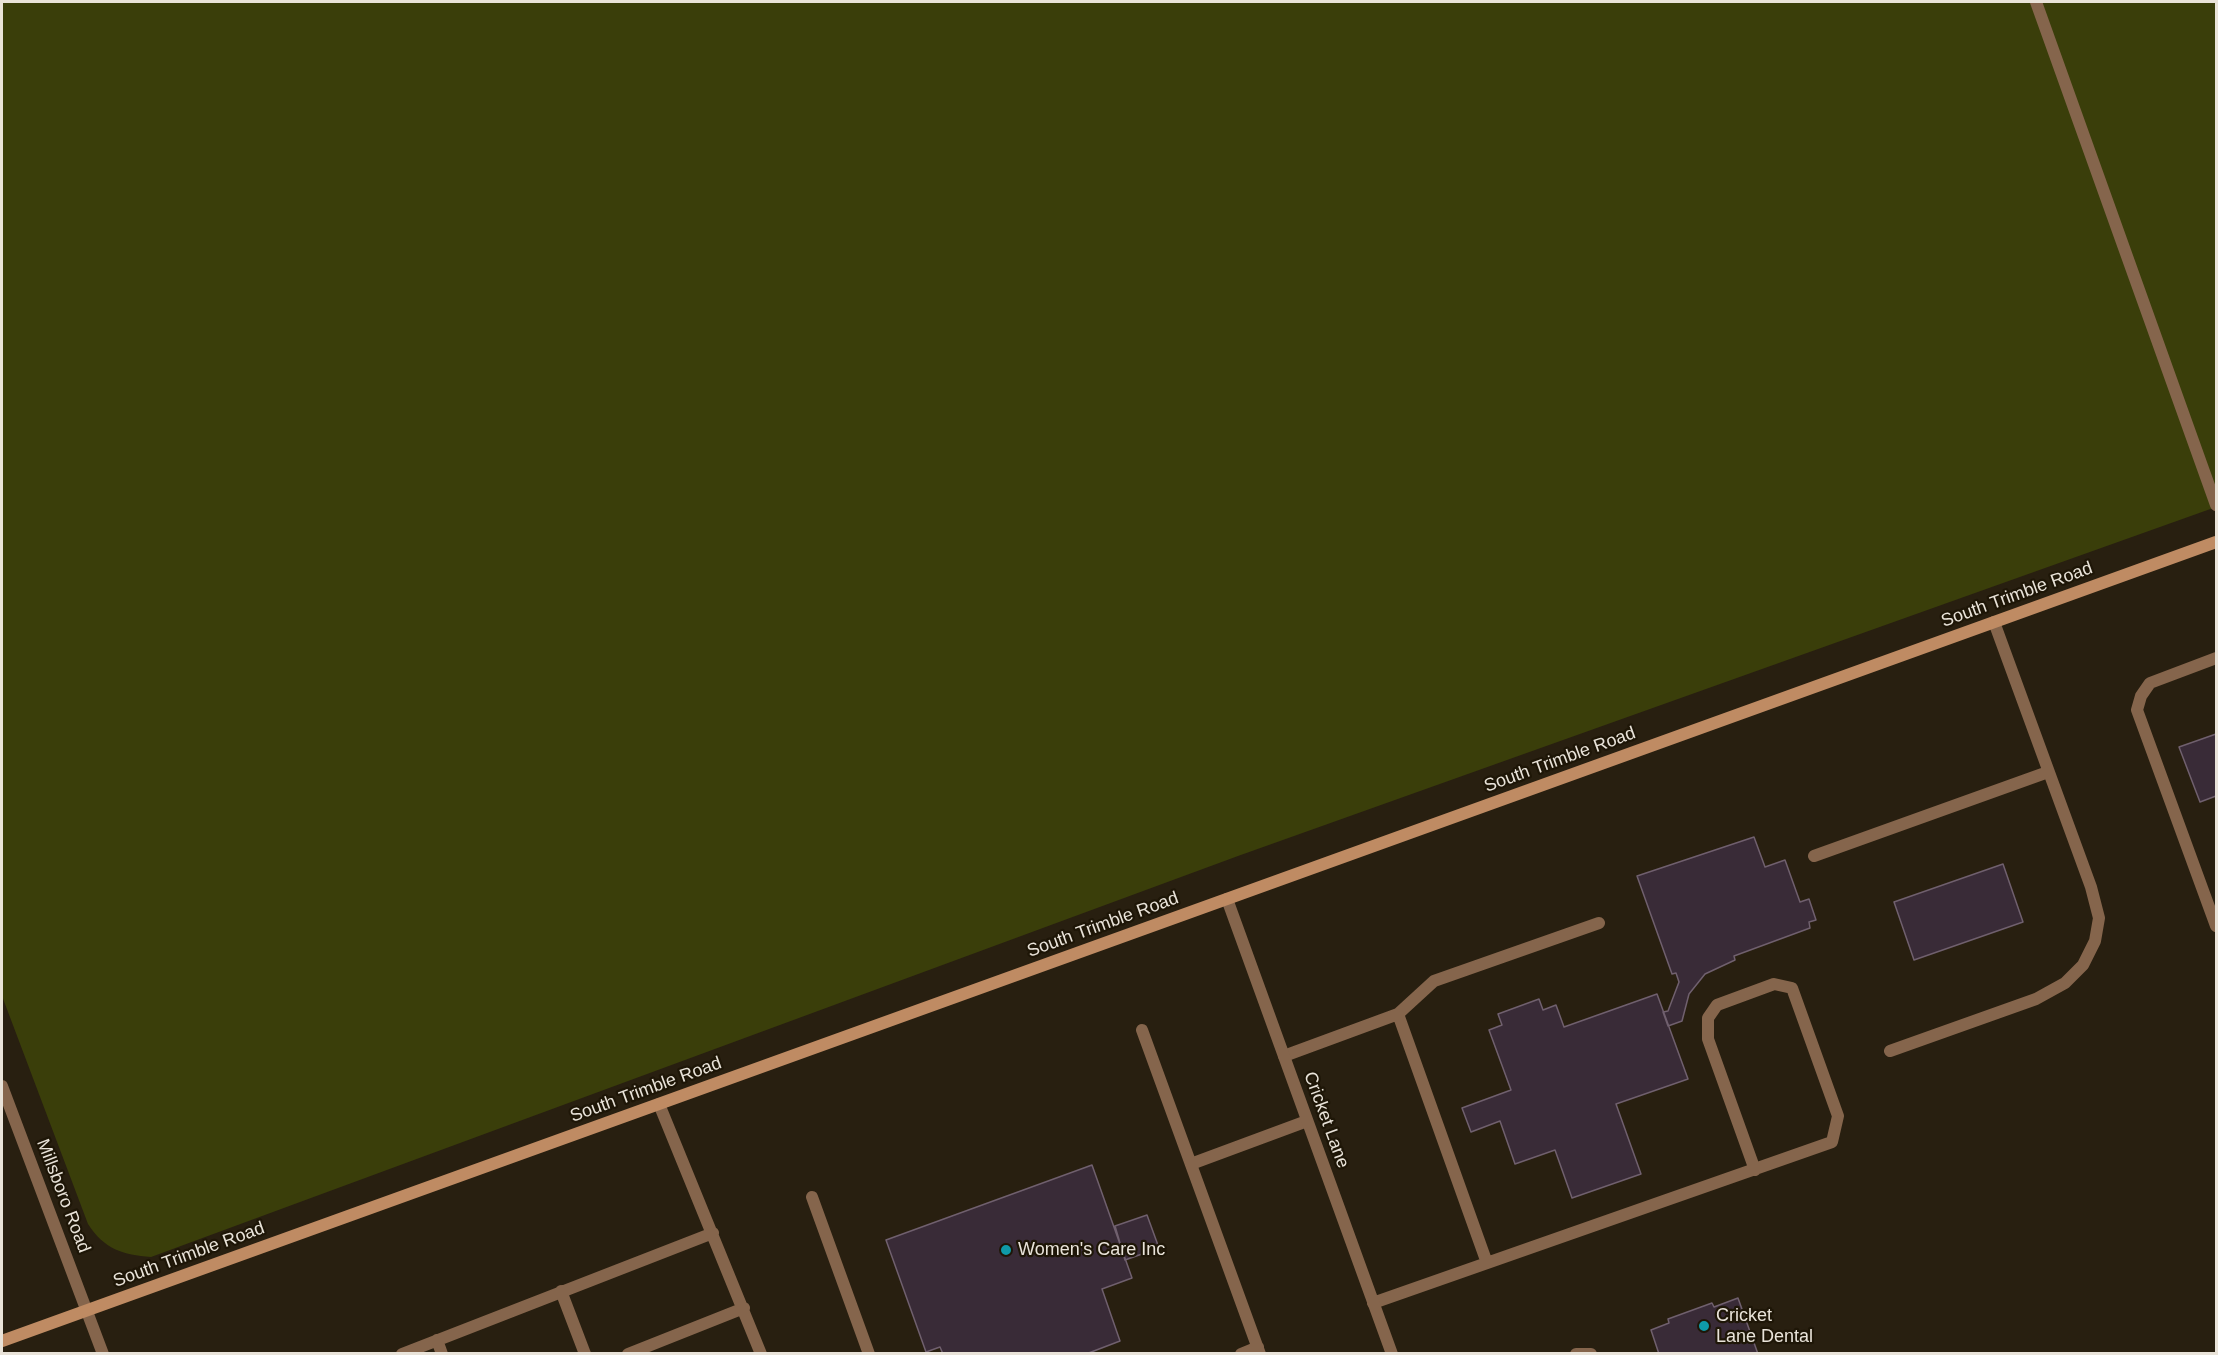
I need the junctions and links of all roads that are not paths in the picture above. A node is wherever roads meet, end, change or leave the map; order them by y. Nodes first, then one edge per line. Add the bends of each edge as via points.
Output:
1 (2036, 2) edge
2 (2217, 505) edge
3 (2217, 542) edge
4 (1994, 622) junction
5 (2217, 658) edge
6 (2049, 772) junction
7 (1814, 856) dead end
8 (1227, 899) junction
9 (1599, 923) dead end
10 (2217, 926) edge
11 (1398, 1014) junction
12 (1142, 1030) dead end
13 (1890, 1051) dead end
14 (1284, 1056) junction
15 (2, 1086) edge
16 (659, 1104) junction
17 (1307, 1120) junction
18 (1191, 1164) junction
19 (1755, 1170) junction
20 (812, 1197) dead end
21 (713, 1233) junction
22 (1487, 1263) junction
23 (561, 1291) junction
24 (1373, 1303) junction
25 (744, 1308) junction
26 (87, 1311) junction
27 (437, 1340) junction
28 (2, 1341) edge
29 (1259, 1350) edge
30 (103, 1353) edge
31 (402, 1353) edge
32 (442, 1353) edge
33 (585, 1353) edge
34 (628, 1353) edge
35 (762, 1353) edge
36 (869, 1353) edge
37 (1241, 1353) edge
38 (1392, 1353) edge
39 (1576, 1353) edge
40 (1591, 1353) edge

1 - 2 street
3 - 4 main road, South Trimble Road
4 - 6 street
4 - 8 main road, South Trimble Road
5 - 10 street via 2150,683 2137,710
6 - 7 street
6 - 13 street via 2099,918 2095,941 2083,965 2065,983 2036,999
8 - 14 street, Cricket Lane
8 - 16 main road, South Trimble Road
9 - 11 street via 1434,981
11 - 14 street
11 - 22 street
12 - 18 street
14 - 17 street, Cricket Lane
15 - 26 street, Millsboro Road
16 - 21 street
16 - 26 main road, South Trimble Road
17 - 18 street
17 - 24 street, Cricket Lane
18 - 29 street
19 - 19 street via 1832,1142 1838,1116 1792,988 1784,985 1774,984 1717,1005 1708,1018 1708,1039
19 - 22 street
20 - 36 street
21 - 23 street
21 - 25 street
22 - 24 street
23 - 27 street
23 - 33 street
24 - 38 street, Cricket Lane
25 - 34 street
25 - 35 street
26 - 28 main road, South Trimble Road
26 - 30 street, Millsboro Road
27 - 31 street
27 - 32 street
29 - 37 street
39 - 40 street

